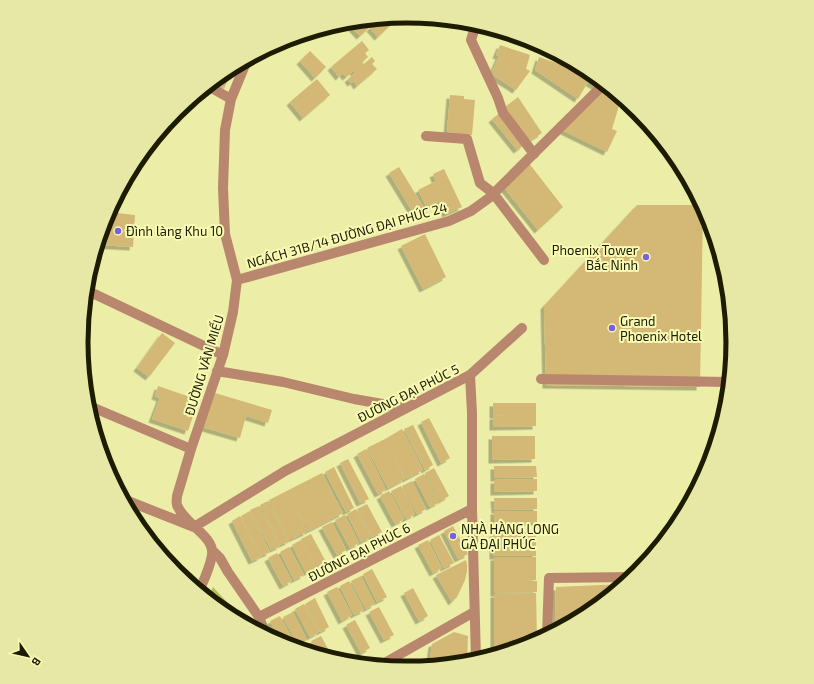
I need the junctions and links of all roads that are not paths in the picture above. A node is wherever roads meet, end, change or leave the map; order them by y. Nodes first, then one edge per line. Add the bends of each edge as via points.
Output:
1 (474, 30) edge
2 (243, 69) edge
3 (600, 88) edge
4 (213, 89) edge
5 (231, 99) junction
6 (426, 136) dead end
7 (534, 154) junction
8 (494, 193) junction
9 (544, 260) dead end
10 (237, 280) junction
11 (92, 293) edge
12 (522, 328) dead end
13 (223, 355) junction
14 (217, 371) junction
15 (470, 375) junction
16 (541, 379) dead end
17 (723, 382) edge
18 (95, 408) edge
19 (405, 408) junction
20 (192, 448) junction
21 (132, 503) edge
22 (472, 509) junction
23 (194, 528) junction
24 (212, 550) junction
25 (623, 577) edge
26 (201, 585) edge
27 (474, 612) junction
28 (259, 617) junction
29 (263, 626) edge
30 (547, 628) edge
31 (476, 653) edge
32 (391, 660) edge

1 - 7 street via 471,40 503,113
2 - 5 street, ĐƯỜNG VĂN MIẾU
3 - 7 street, NGÁCH 31B/14 ĐƯỜNG ĐẠI PHÚC 24
4 - 5 street
5 - 10 street, ĐƯỜNG VĂN MIẾU via 225,130 223,188 226,234
6 - 8 street via 467,139 480,183
7 - 8 street, NGÁCH 31B/14 ĐƯỜNG ĐẠI PHÚC 24
8 - 9 street
8 - 10 street, NGÁCH 31B/14 ĐƯỜNG ĐẠI PHÚC 24 via 471,211 449,221
10 - 13 street, ĐƯỜNG VĂN MIẾU
11 - 13 street
12 - 15 street
13 - 14 street, ĐƯỜNG VĂN MIẾU
14 - 19 street
14 - 20 street, ĐƯỜNG VĂN MIẾU
15 - 19 street, ĐƯỜNG ĐẠI PHÚC 5
15 - 22 street, ĐƯỜNG ĐẠI PHÚC 5
16 - 17 street
18 - 20 street
19 - 23 street, ĐƯỜNG ĐẠI PHÚC 5 via 285,471
20 - 23 street, ĐƯỜNG VĂN MIẾU via 177,496 177,504
21 - 23 street
22 - 27 street, ĐƯỜNG ĐẠI PHÚC 5
22 - 28 street, ĐƯỜNG ĐẠI PHÚC 6
23 - 24 street, ĐƯỜNG VĂN MIẾU via 206,538
24 - 26 street
24 - 28 street, ĐƯỜNG VĂN MIẾU
25 - 30 street via 549,578
27 - 31 street, ĐƯỜNG ĐẠI PHÚC 5
27 - 32 street
28 - 29 street, ĐƯỜNG VĂN MIẾU

